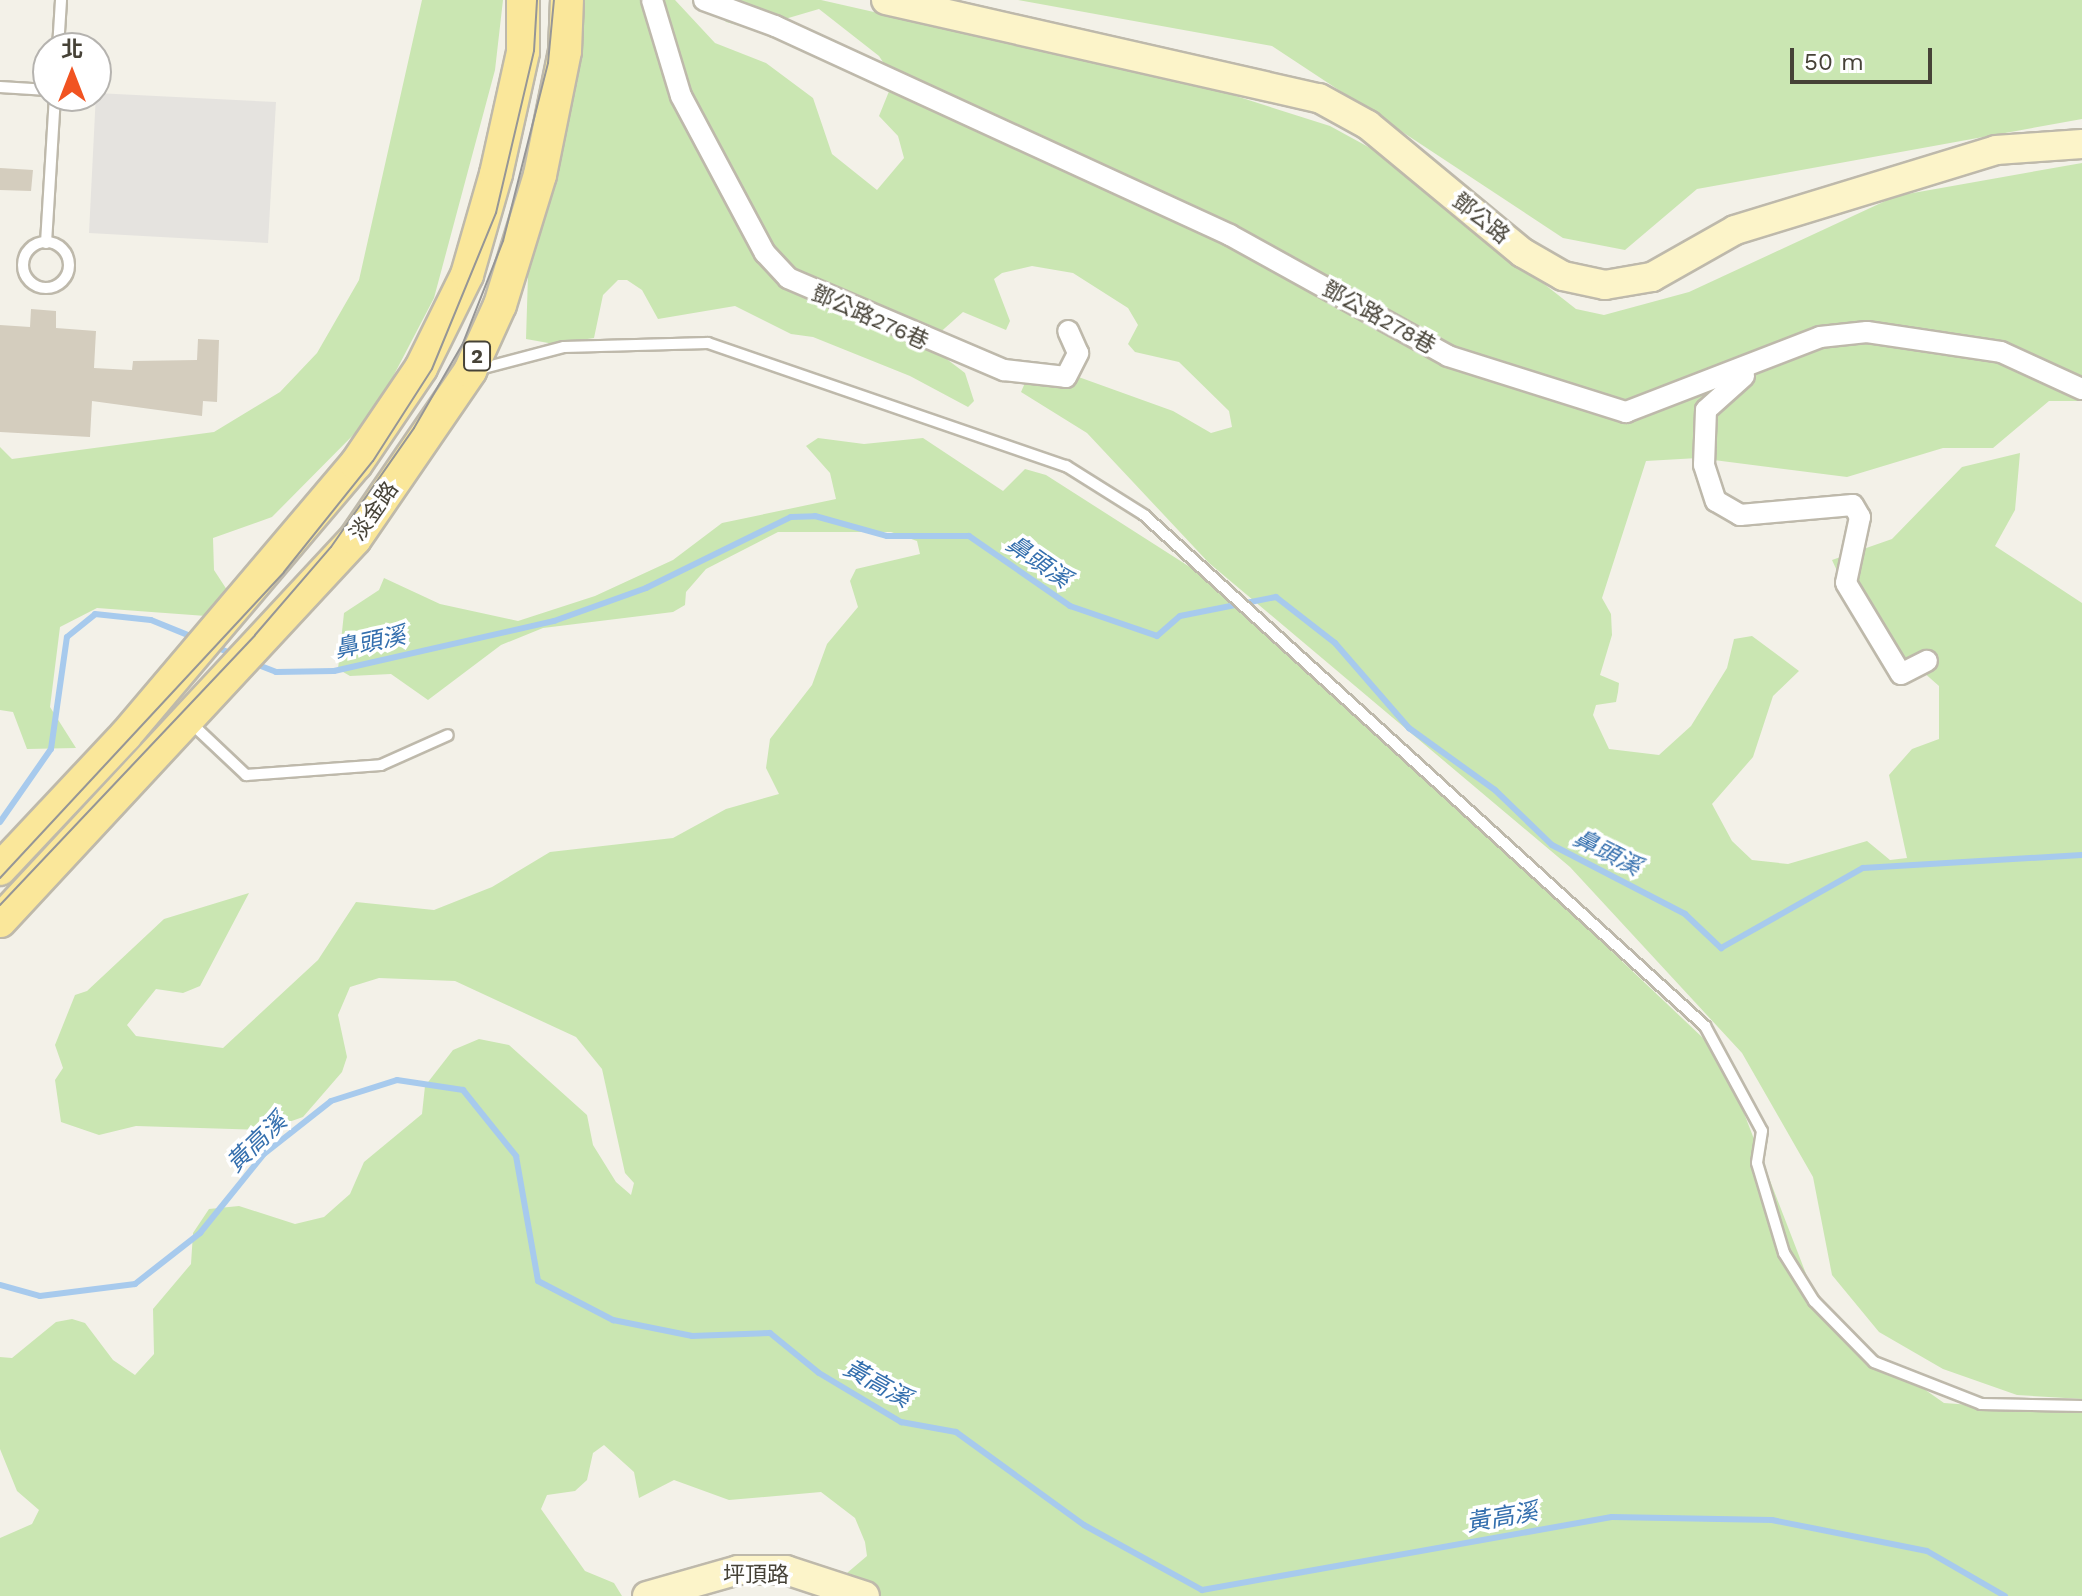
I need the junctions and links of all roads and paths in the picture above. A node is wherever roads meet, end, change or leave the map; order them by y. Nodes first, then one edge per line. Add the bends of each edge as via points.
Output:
1 (61, 0) edge
2 (523, 0) edge
3 (567, 0) edge
4 (652, 0) edge
5 (704, 0) edge
6 (886, 0) edge
7 (59, 32) edge
8 (0, 87) edge
9 (32, 89) edge
10 (54, 112) edge
11 (2082, 144) edge
12 (46, 243) junction
13 (1068, 331) dead end
14 (1776, 355) junction
15 (470, 371) junction
16 (2082, 389) edge
17 (1927, 661) dead end
18 (190, 722) junction
19 (448, 735) dead end
20 (0, 869) edge
21 (0, 921) edge
22 (2082, 1406) edge
23 (647, 1596) edge
24 (865, 1596) edge

1 - 7 lane
2 - 20 main road, 淡金路 / 2 via 523,52 467,275 421,368 356,464 205,642
3 - 15 main road, 淡金路 / 2 via 565,51 540,175 500,305
4 - 13 street, 鄧公路276巷 via 681,96 765,253 788,278 1004,370 1066,377 1078,353
5 - 14 street, 鄧公路278巷 via 775,26 1230,235 1448,356 1626,412
6 - 11 street, 鄧公路 via 1319,98 1368,125 1523,253 1563,276 1605,285 1652,277 1735,230 1996,150
8 - 9 lane
10 - 12 lane
12 - 12 lane via 32,248 24,267 28,279 44,288 58,285 69,270 63,251
14 - 16 street, 鄧公路278巷 via 1820,337 1867,332 2001,352
14 - 17 street via 1706,410 1704,465 1716,501 1740,515 1853,505 1860,517 1846,583 1901,674
15 - 18 main road, 淡金路 / 2 via 355,539
15 - 22 lane via 564,347 708,343 1066,466 1144,515 1705,1026 1762,1131 1757,1163 1784,1253 1814,1301 1874,1362 1981,1404
18 - 19 lane via 246,775 381,765
18 - 21 main road, 淡金路 / 2
23 - 24 street, 坪頂路 via 738,1570 786,1570

